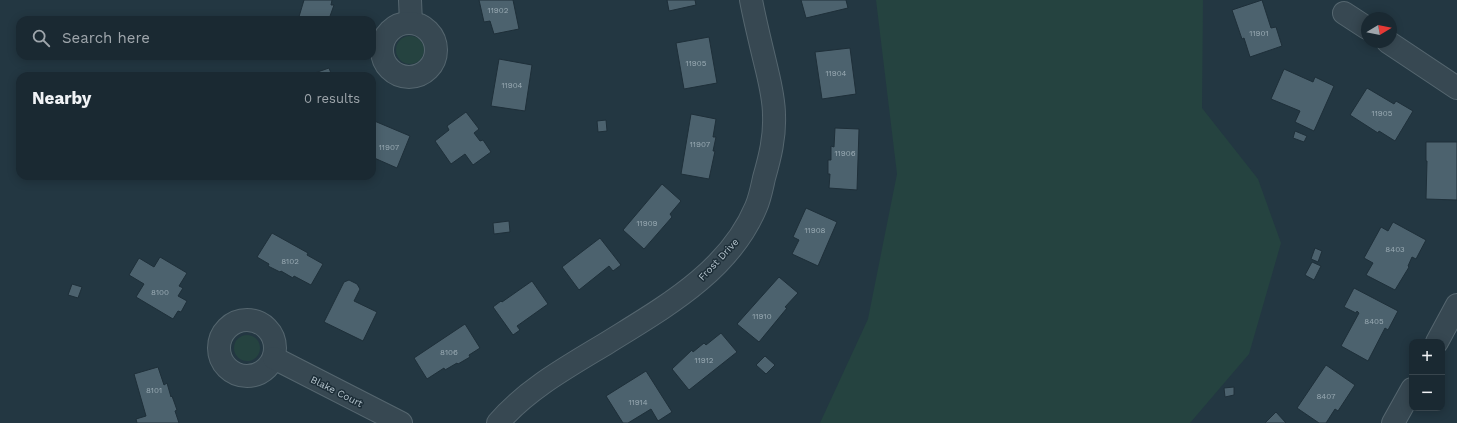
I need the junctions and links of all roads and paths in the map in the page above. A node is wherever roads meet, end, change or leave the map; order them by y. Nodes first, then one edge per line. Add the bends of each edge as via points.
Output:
1 (410, 0) edge
2 (751, 0) edge
3 (1344, 13) dead end
4 (411, 23) dead end
5 (1361, 24) edge
6 (1397, 48) edge
7 (1457, 88) edge
8 (1457, 305) edge
9 (1439, 339) edge
10 (274, 358) dead end
11 (1409, 394) edge
12 (401, 423) edge
13 (498, 423) edge
14 (1393, 423) edge

1 - 4 street
2 - 13 street, Frost Drive via 769,78 774,130 770,156 756,206 745,229 722,258 671,303 532,391
3 - 5 street
6 - 7 street
8 - 9 street
10 - 12 street, Blake Court
11 - 14 street

